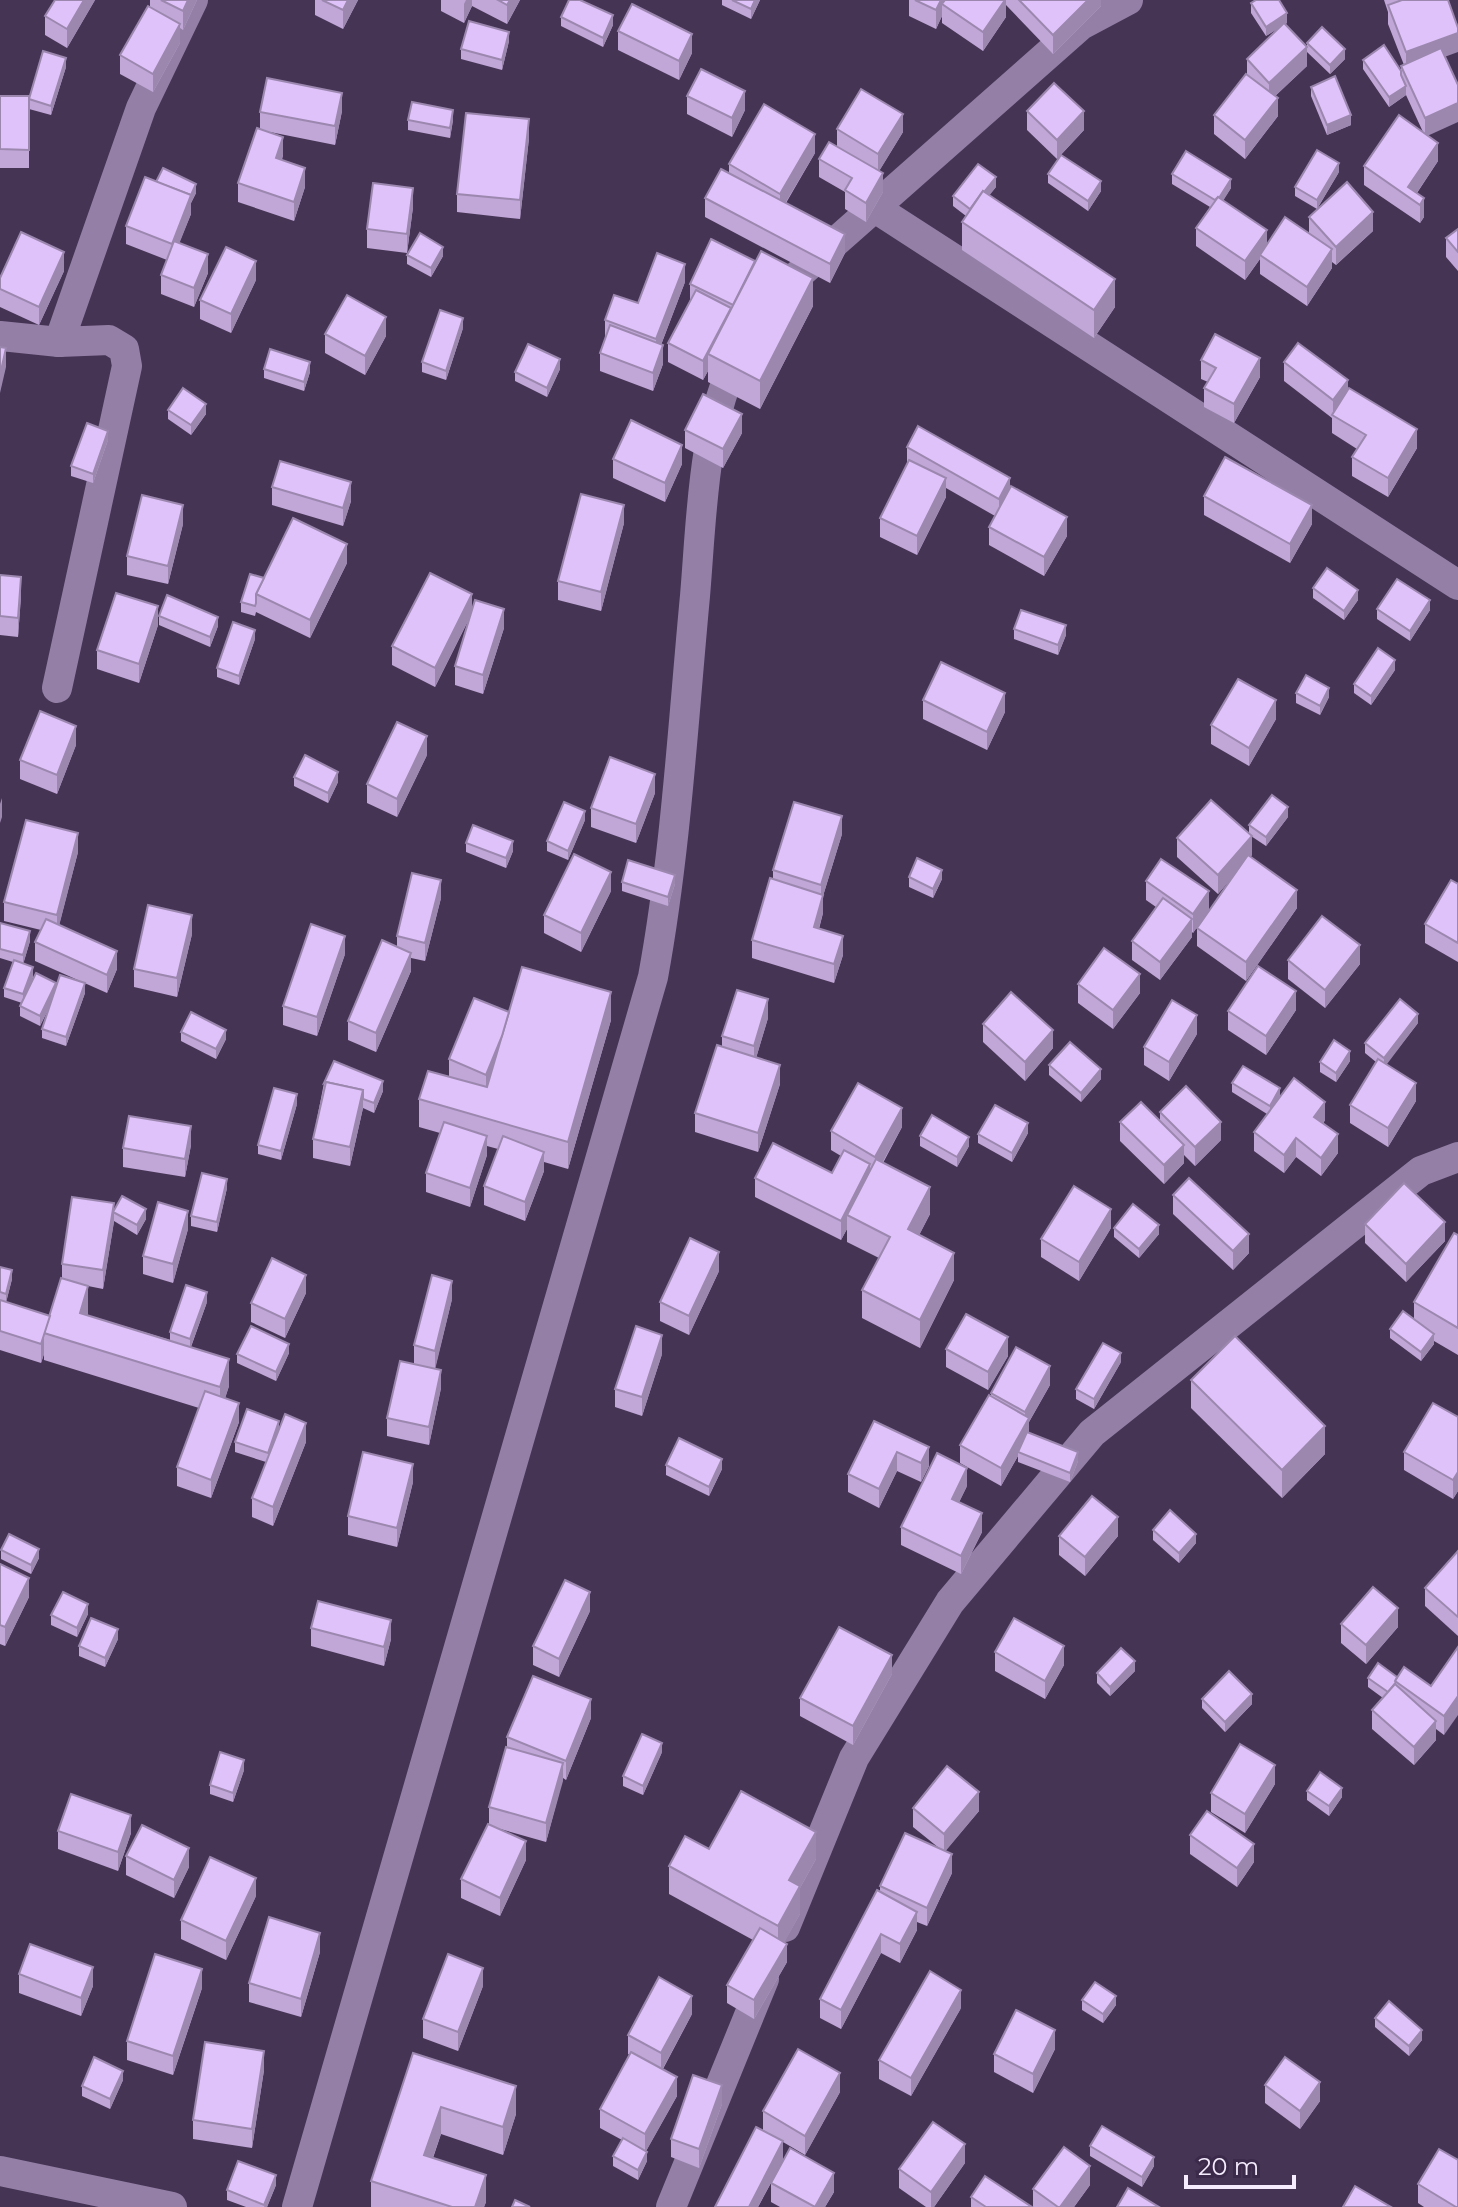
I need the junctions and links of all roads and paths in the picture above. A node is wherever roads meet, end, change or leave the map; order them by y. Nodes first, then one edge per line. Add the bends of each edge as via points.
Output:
1 (193, 0) edge
2 (1128, 0) edge
3 (875, 208) junction
4 (0, 336) edge
5 (59, 342) junction
6 (1458, 585) edge
7 (57, 688) dead end
8 (1458, 1157) edge
9 (0, 2171) edge
10 (172, 2207) edge
11 (297, 2207) edge
12 (671, 2207) edge

1 - 5 street via 141,108
2 - 3 street via 1081,25
3 - 6 street
3 - 11 street via 759,310 727,376 708,450 668,894 653,977
4 - 5 street
5 - 7 street via 109,340 124,349 127,366
8 - 12 street via 1421,1171 1092,1433 950,1602 854,1758
9 - 10 street

